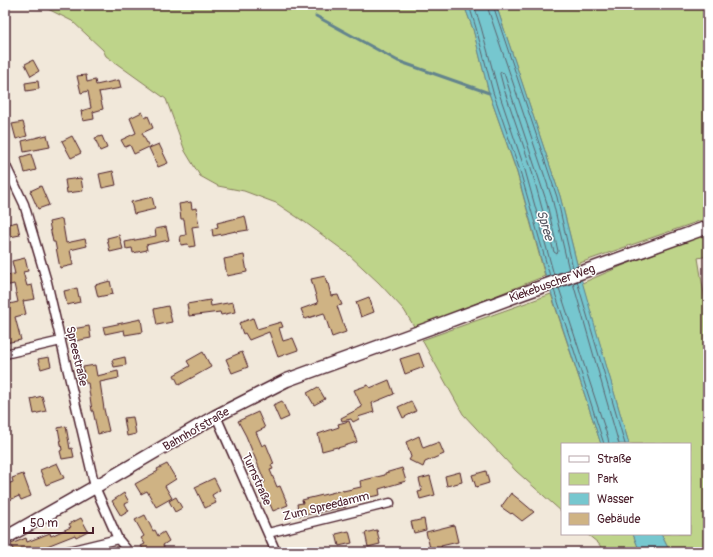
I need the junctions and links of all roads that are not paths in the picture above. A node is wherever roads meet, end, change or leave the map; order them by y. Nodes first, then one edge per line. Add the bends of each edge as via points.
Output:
1 (5, 164) edge
2 (708, 227) edge
3 (396, 340) joint
4 (61, 341) junction
5 (5, 354) edge
6 (216, 416) junction
7 (95, 487) junction
8 (390, 503) dead end
9 (268, 533) junction
10 (5, 538) edge
11 (118, 539) junction
12 (64, 552) edge
13 (129, 552) edge
14 (276, 552) edge

1 - 4 street, Spreestraße via 24,204 36,240
2 - 3 main road, Kiekebuscher Weg
3 - 6 main road, Bahnhofstraße via 287,380
4 - 5 street
4 - 7 street, Spreestraße
6 - 7 main road, Bahnhofstraße
6 - 9 street, Turnstraße
7 - 10 main road, Bahnhofstraße
7 - 11 street, Spreestraße
8 - 9 street, Zum Spreedamm
9 - 14 street, Turnstraße
11 - 12 street
11 - 13 street, Spreestraße

